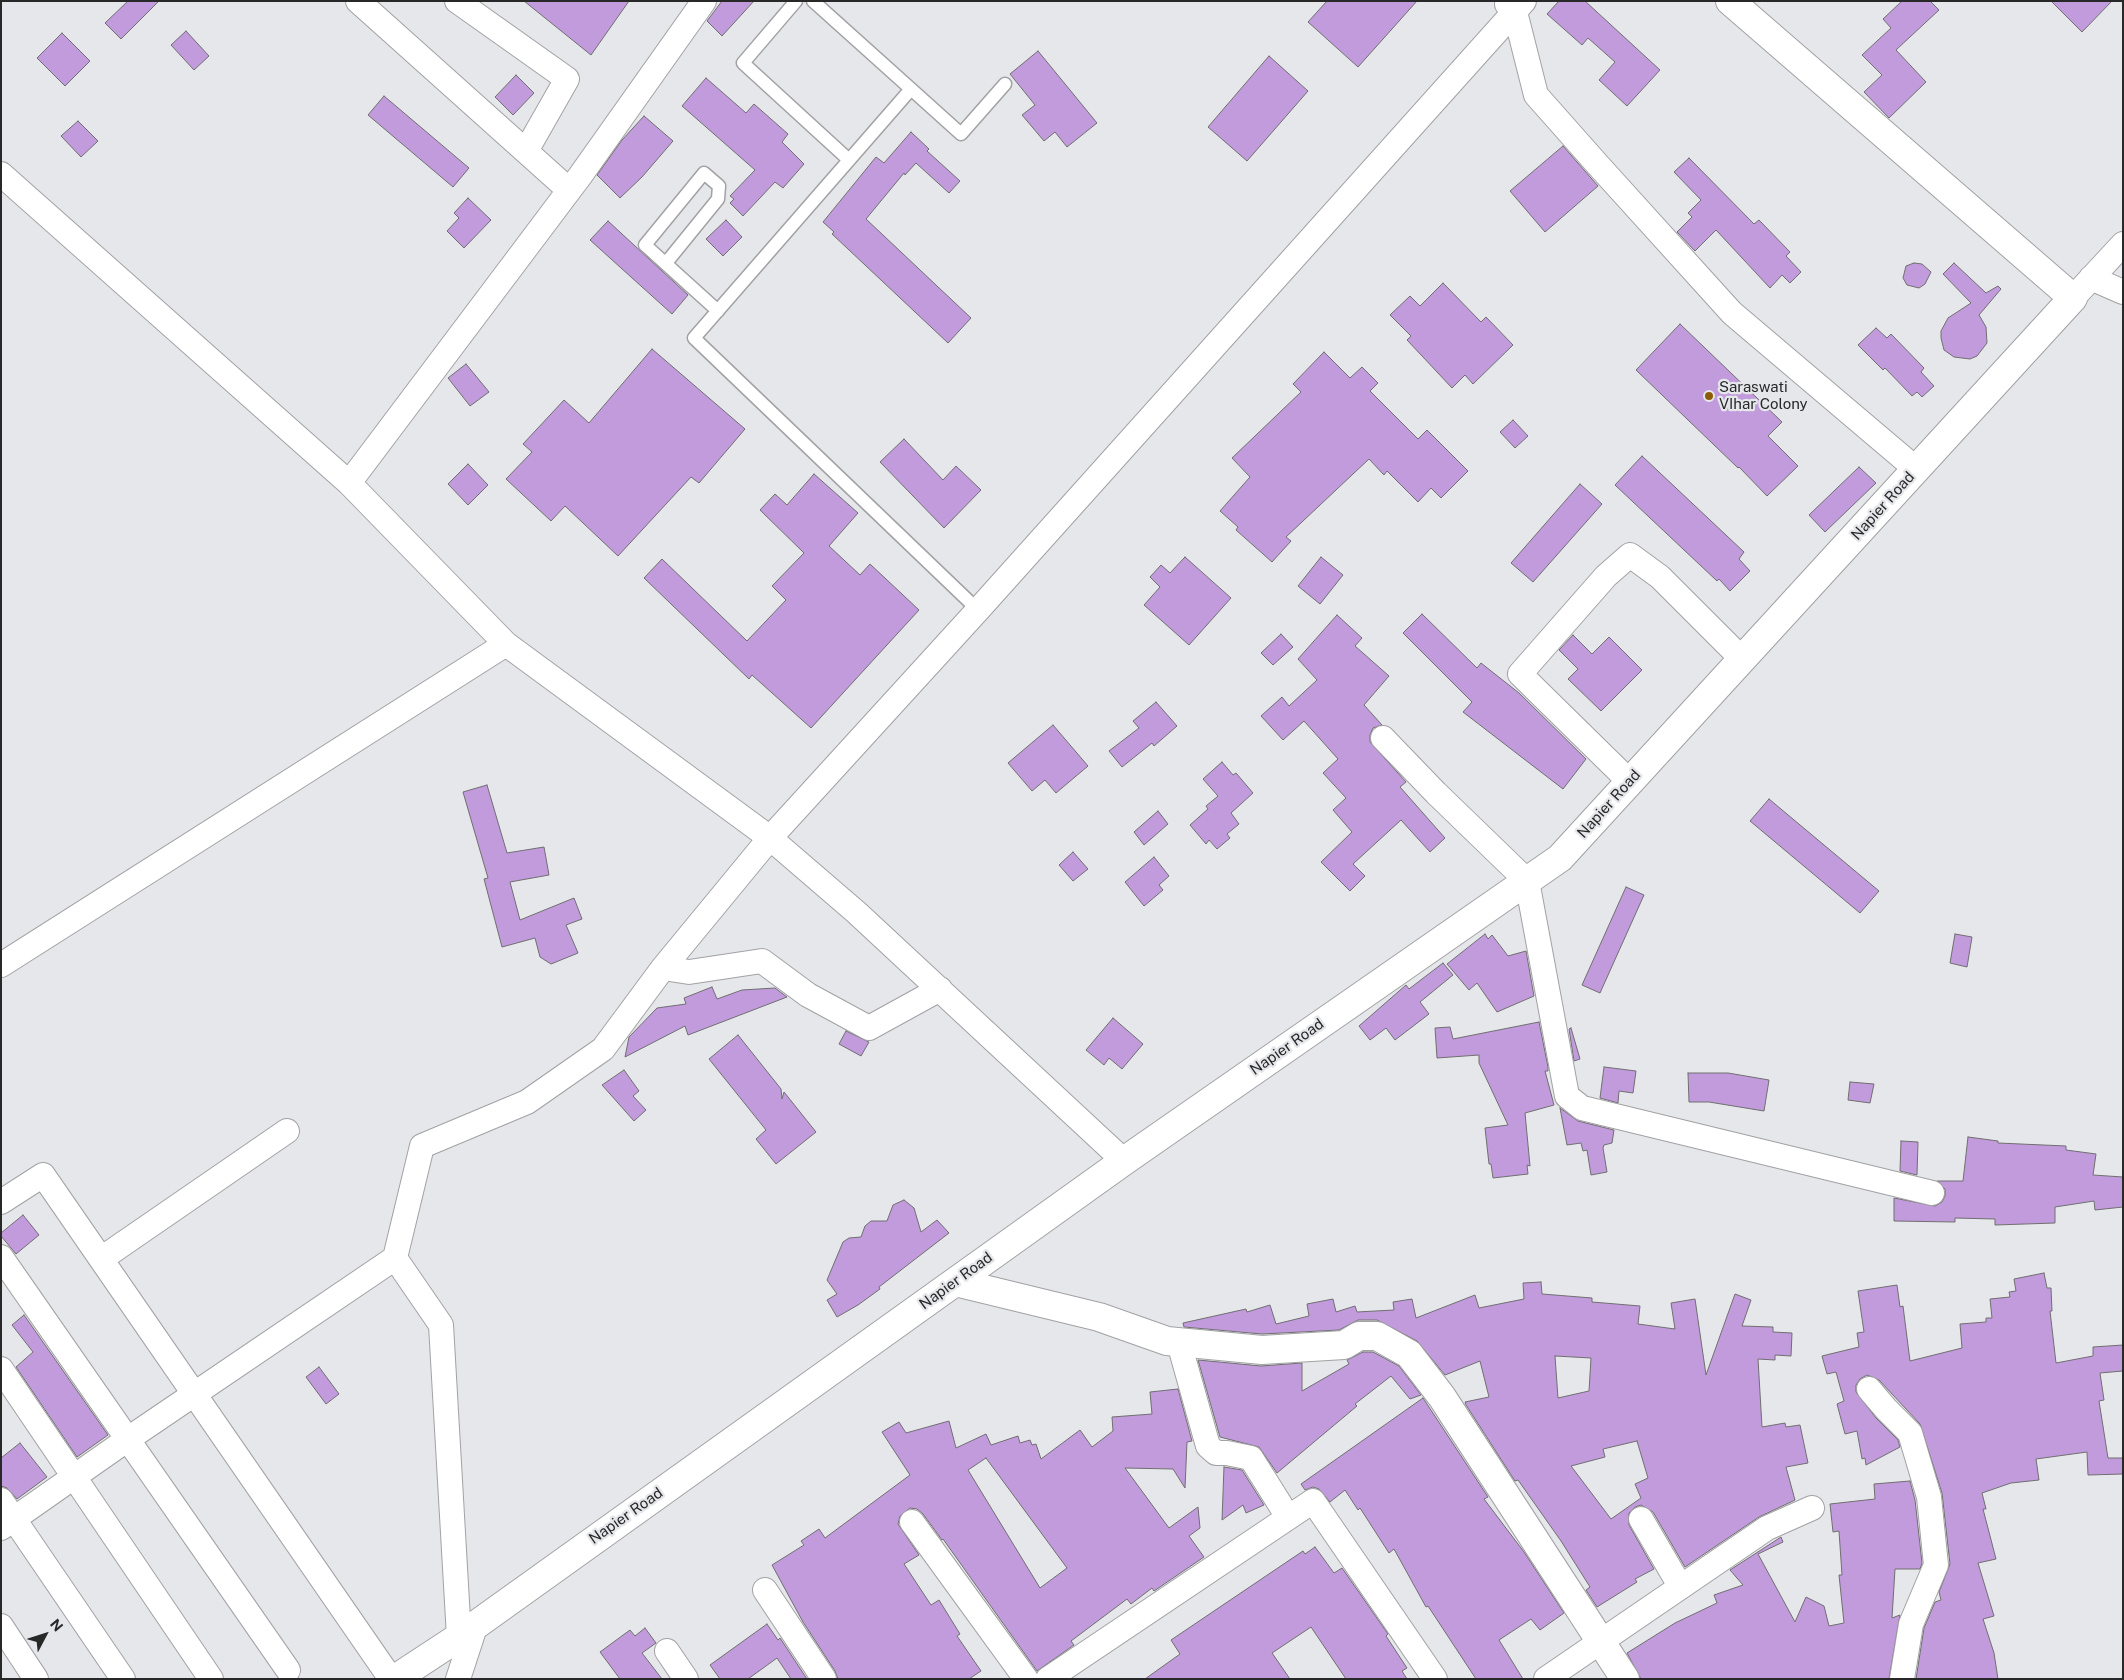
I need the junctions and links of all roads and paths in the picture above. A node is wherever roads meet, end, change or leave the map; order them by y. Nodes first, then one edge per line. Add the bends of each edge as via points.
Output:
1 (358, 1) edge
2 (457, 1) edge
3 (704, 1) edge
4 (796, 1) edge
5 (813, 1) edge
6 (1730, 1) edge
7 (1514, 5) edge
8 (1005, 84) dead end
9 (911, 90) junction
10 (526, 151) junction
11 (849, 160) junction
12 (1, 174) edge
13 (569, 190) junction
14 (2123, 244) edge
15 (666, 264) junction
16 (2082, 288) junction
17 (2123, 292) edge
18 (718, 311) junction
19 (1916, 469) junction
20 (349, 483) junction
21 (978, 610) junction
22 (506, 644) junction
23 (1742, 659) junction
24 (1383, 738) dead end
25 (1630, 782) junction
26 (770, 838) junction
27 (1527, 881) junction
28 (1, 965) edge
29 (663, 968) junction
30 (940, 989) junction
31 (287, 1131) dead end
32 (1124, 1161) junction
33 (1932, 1193) dead end
34 (1, 1202) edge
35 (1, 1257) edge
36 (395, 1258) junction
37 (101, 1259) junction
38 (955, 1282) junction
39 (1179, 1343) junction
40 (1, 1369) edge
41 (1869, 1389) dead end
42 (194, 1395) junction
43 (128, 1439) junction
44 (74, 1477) junction
45 (1, 1500) edge
46 (1812, 1508) dead end
47 (1288, 1517) junction
48 (1641, 1519) dead end
49 (912, 1522) dead end
50 (8, 1524) edge
51 (1680, 1586) junction
52 (765, 1590) dead end
53 (1, 1626) edge
54 (467, 1630) junction
55 (1600, 1640) junction
56 (667, 1651) dead end
57 (288, 1670) dead end
58 (36, 1679) edge
59 (123, 1679) edge
60 (211, 1679) edge
61 (391, 1679) edge
62 (395, 1679) edge
63 (458, 1679) edge
64 (686, 1679) edge
65 (824, 1679) edge
66 (1026, 1679) edge
67 (1048, 1679) edge
68 (1435, 1679) edge
69 (1546, 1679) edge
70 (1625, 1679) edge
71 (1902, 1679) edge

1 - 10 street
2 - 10 street via 566,79
3 - 13 street
4 - 11 lane via 743,63
5 - 9 lane
6 - 16 street
7 - 19 street via 1536,95 1732,312
7 - 21 street
8 - 9 lane via 961,134
9 - 11 lane
10 - 13 street
11 - 18 lane
12 - 20 street
13 - 20 street
14 - 16 street
15 - 15 lane via 645,245 704,173 719,186 718,199
15 - 18 lane
16 - 17 street
16 - 19 street, Napier Road
18 - 21 lane via 694,338
19 - 23 street, Napier Road
20 - 22 street
21 - 26 street
22 - 26 street
22 - 28 street
23 - 25 street, Napier Road
23 - 25 street via 1660,577 1630,555 1606,576 1520,674
24 - 27 street
25 - 27 street, Napier Road via 1560,858
26 - 29 street
26 - 30 street
27 - 32 street, Napier Road
27 - 33 street via 1568,1096 1582,1108
29 - 30 street via 689,972 762,961 808,995 869,1028
29 - 36 street via 602,1049 527,1102 422,1146
30 - 32 street
31 - 37 street
32 - 38 street, Napier Road
34 - 37 street via 42,1175
35 - 43 street
36 - 42 street
36 - 54 street via 441,1324
37 - 42 street
38 - 39 street via 1099,1317
38 - 54 street, Napier Road
39 - 47 street via 1208,1446 1216,1453 1251,1458
39 - 55 street via 1262,1350 1344,1346 1359,1336 1377,1336 1409,1354 1442,1397
40 - 44 street
41 - 71 street via 1910,1432 1929,1497 1936,1565 1911,1624
42 - 43 street
42 - 61 street
43 - 44 street
43 - 57 street
44 - 50 street
44 - 60 street
45 - 50 street
46 - 51 street via 1767,1528
47 - 67 street
47 - 68 street via 1313,1501
48 - 51 street
49 - 66 street
50 - 59 street
51 - 55 street
52 - 65 street
53 - 58 street
54 - 62 street, Napier Road
54 - 63 street
55 - 69 street
55 - 70 street
56 - 64 street

